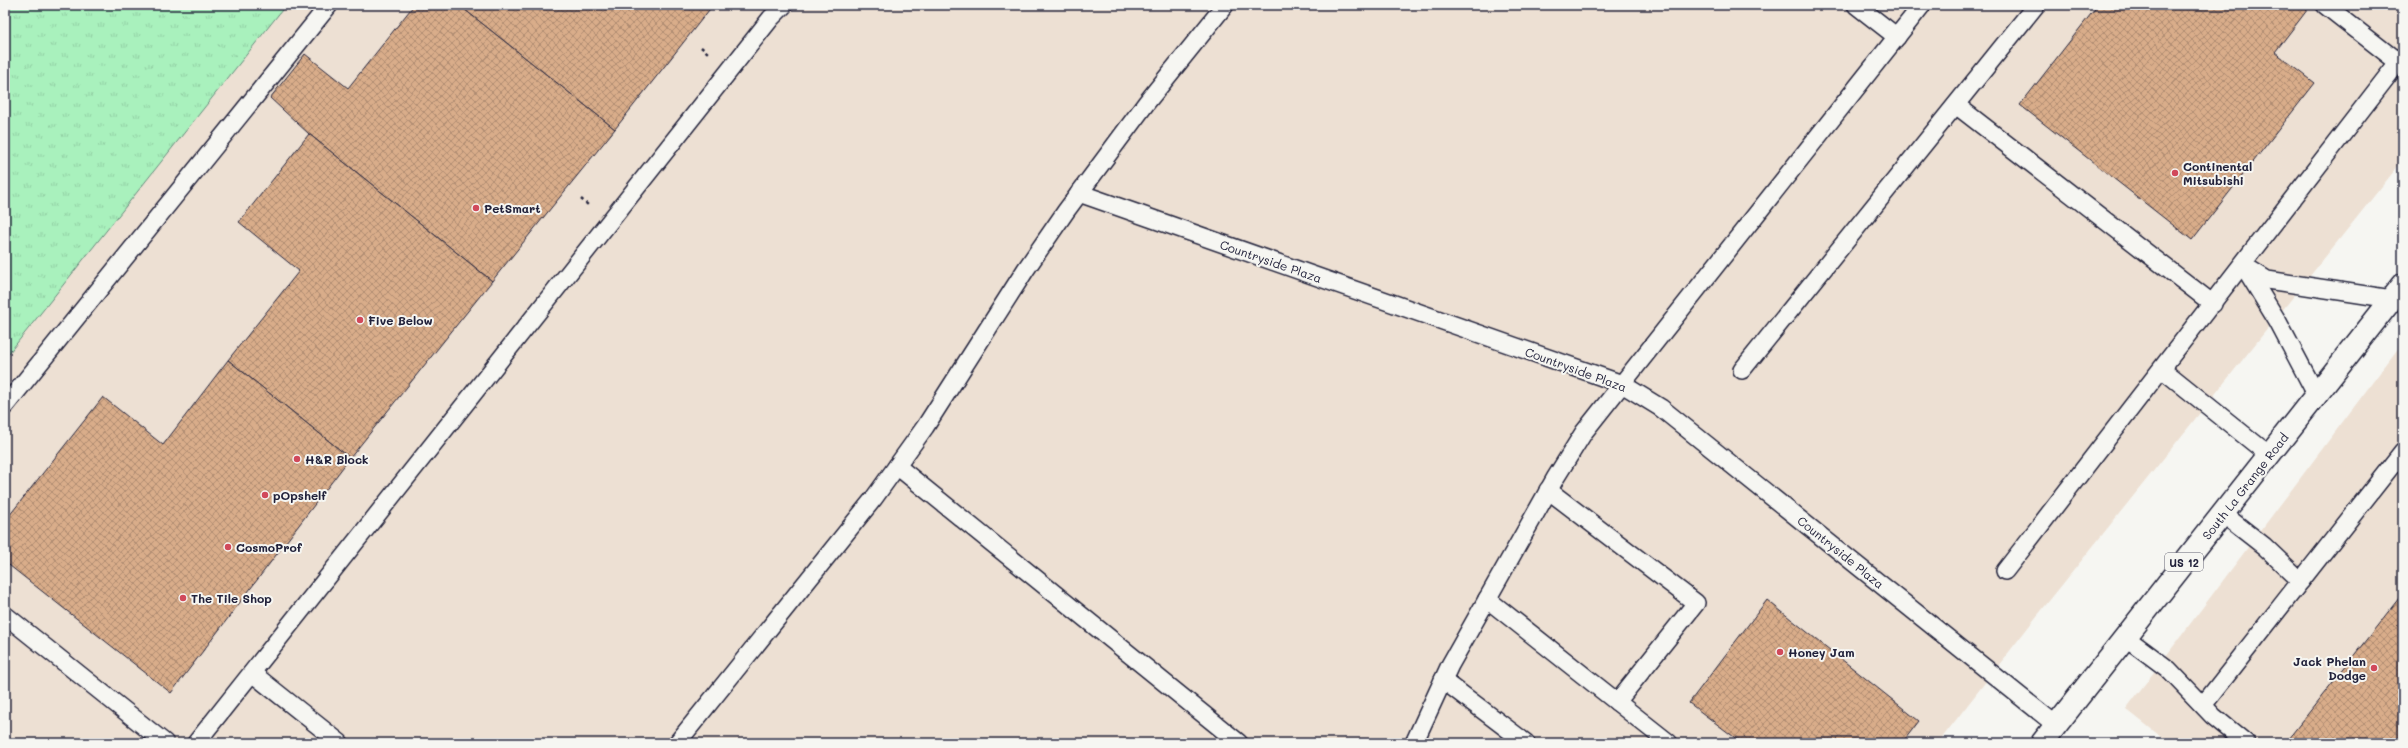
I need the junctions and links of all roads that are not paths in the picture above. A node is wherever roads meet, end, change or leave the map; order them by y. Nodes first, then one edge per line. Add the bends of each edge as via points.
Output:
1 (329, 5) edge
2 (784, 5) edge
3 (1225, 5) edge
4 (1856, 5) edge
5 (1922, 5) edge
6 (2036, 5) edge
7 (2325, 5) edge
8 (1897, 37) junction
9 (2401, 61) edge
10 (1956, 105) junction
11 (1079, 193) junction
12 (2242, 265) junction
13 (2397, 292) edge
14 (2213, 304) junction
15 (2162, 369) junction
16 (1742, 370) dead end
17 (1622, 384) junction
18 (2316, 394) junction
19 (5, 406) edge
20 (2403, 452) edge
21 (2269, 455) junction
22 (897, 466) junction
23 (1548, 490) junction
24 (2222, 514) junction
25 (2005, 571) dead end
26 (2301, 581) junction
27 (1488, 599) junction
28 (5, 615) edge
29 (2125, 637) junction
30 (252, 674) junction
31 (1443, 680) junction
32 (1617, 702) junction
33 (2204, 704) junction
34 (2056, 725) junction
35 (166, 743) edge
36 (196, 743) edge
37 (340, 743) edge
38 (678, 743) edge
39 (1239, 743) edge
40 (1414, 743) edge
41 (1526, 743) edge
42 (1669, 743) edge
43 (2042, 743) edge
44 (2246, 743) edge

1 - 19 lane
2 - 30 lane via 738,59
3 - 11 lane via 1147,102
4 - 8 lane
5 - 8 lane
6 - 10 lane
7 - 9 lane
8 - 17 lane
9 - 12 lane
10 - 14 lane
10 - 16 lane
11 - 17 lane, Countryside Plaza
11 - 22 lane
12 - 13 lane via 2267,280
12 - 14 lane
12 - 18 lane via 2278,322
13 - 18 main road, South La Grange Road / US 12
14 - 15 lane
15 - 21 lane
15 - 25 lane
17 - 23 lane via 1584,432
17 - 34 lane, Countryside Plaza via 1661,408
18 - 21 main road, South La Grange Road / US 12
20 - 26 lane
21 - 24 main road, South La Grange Road / US 12
22 - 38 lane
22 - 39 lane
23 - 27 lane
23 - 32 lane via 1696,603
24 - 26 lane via 2264,546
24 - 29 main road, South La Grange Road / US 12
26 - 33 lane
27 - 31 lane
27 - 32 lane
28 - 35 lane
29 - 33 lane via 2168,669
29 - 34 main road, South La Grange Road / US 12
30 - 36 lane
30 - 37 lane
31 - 40 lane
31 - 41 lane
32 - 42 lane
33 - 44 lane via 2213,716
34 - 43 main road, South La Grange Road / US 12

